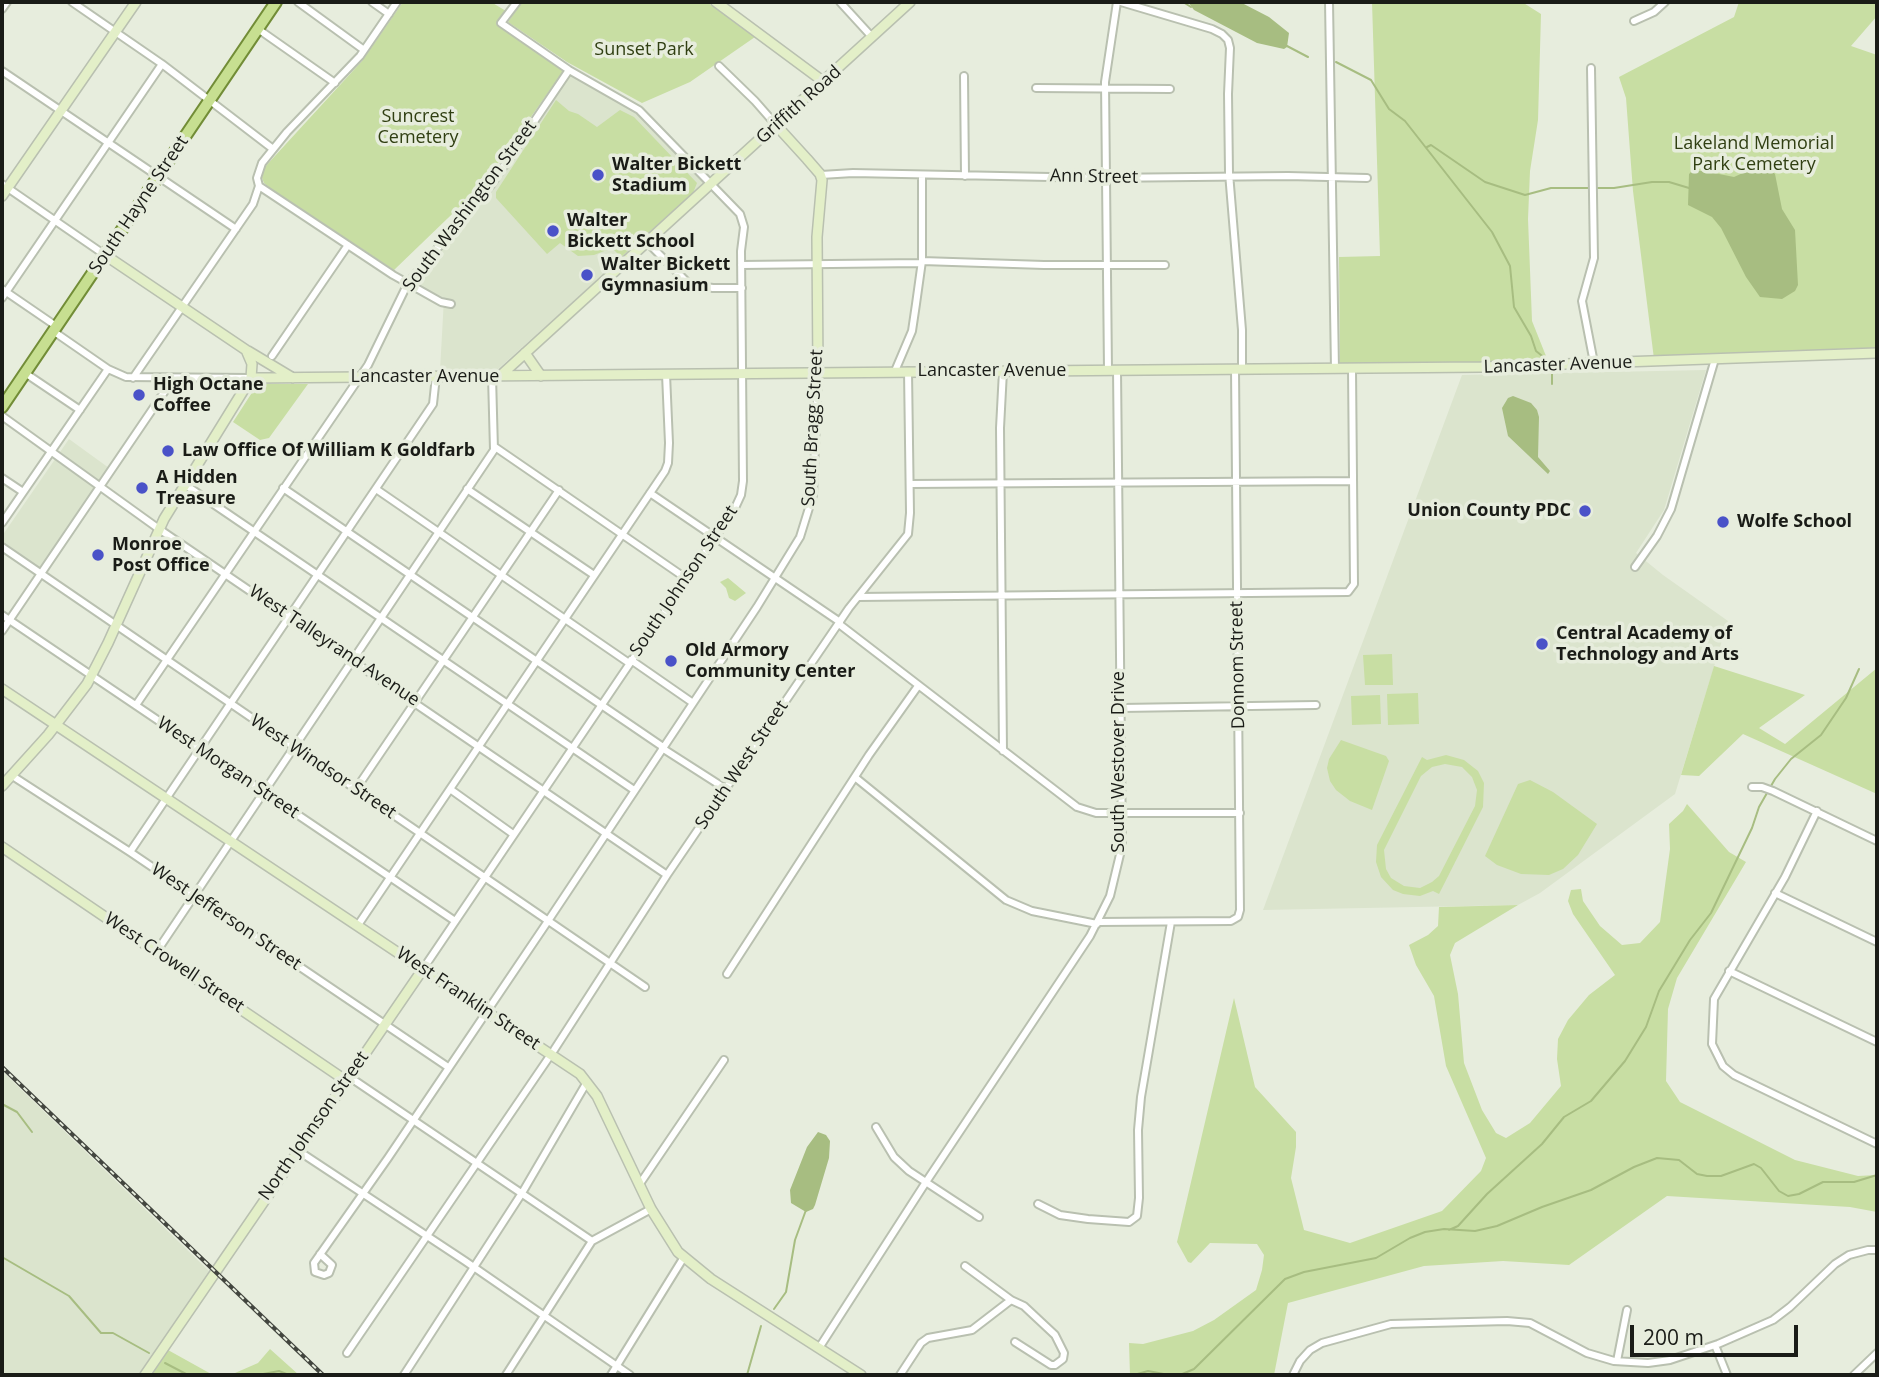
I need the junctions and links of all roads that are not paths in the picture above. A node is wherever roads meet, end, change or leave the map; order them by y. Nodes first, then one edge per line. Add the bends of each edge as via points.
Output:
1 (7, 2) edge
2 (72, 2) edge
3 (136, 2) edge
4 (276, 2) edge
5 (298, 2) edge
6 (372, 2) edge
7 (397, 2) edge
8 (517, 2) edge
9 (716, 2) edge
10 (840, 2) edge
11 (910, 2) edge
12 (1119, 2) edge
13 (1329, 2) edge
14 (1665, 2) edge
15 (2, 9) edge
16 (389, 14) junction
17 (1634, 22) dead end
18 (258, 29) junction
19 (116, 32) junction
20 (872, 37) junction
21 (364, 50) junction
22 (162, 64) junction
23 (719, 66) dead end
24 (1591, 68) dead end
25 (569, 70) junction
26 (2, 71) edge
27 (964, 76) dead end
28 (824, 82) junction
29 (335, 83) junction
30 (1036, 88) dead end
31 (1105, 88) junction
32 (1170, 89) dead end
33 (210, 100) junction
34 (61, 110) junction
35 (776, 125) junction
36 (108, 143) junction
37 (273, 149) junction
38 (821, 175) junction
39 (158, 176) junction
40 (922, 176) junction
41 (965, 176) junction
42 (1229, 176) junction
43 (1105, 178) junction
44 (1334, 178) junction
45 (1367, 178) dead end
46 (712, 184) junction
47 (259, 187) junction
48 (4, 189) edge
49 (55, 221) junction
50 (236, 229) junction
51 (648, 242) junction
52 (348, 245) junction
53 (105, 255) junction
54 (922, 262) junction
55 (817, 263) junction
56 (1105, 264) junction
57 (741, 265) junction
58 (1165, 265) dead end
59 (408, 283) junction
60 (742, 288) junction
61 (3, 293) edge
62 (451, 304) dead end
63 (181, 306) junction
64 (55, 328) junction
65 (246, 350) junction
66 (525, 353) junction
67 (1877, 353) edge
68 (272, 356) dead end
69 (1715, 359) junction
70 (1594, 363) junction
71 (108, 369) junction
72 (1238, 369) junction
73 (1335, 369) junction
74 (1352, 369) junction
75 (1112, 370) junction
76 (895, 371) junction
77 (908, 371) junction
78 (1003, 371) junction
79 (25, 373) junction
80 (743, 373) junction
81 (818, 373) junction
82 (666, 374) junction
83 (436, 376) junction
84 (496, 376) junction
85 (541, 376) junction
86 (359, 377) junction
87 (133, 378) junction
88 (251, 378) junction
89 (173, 379) junction
90 (294, 379) junction
91 (2, 407) edge
92 (80, 410) junction
93 (2, 416) edge
94 (495, 446) junction
95 (51, 451) junction
96 (4, 480) edge
97 (1236, 481) junction
98 (1353, 481) junction
99 (1118, 482) junction
100 (1002, 483) junction
101 (184, 484) junction
102 (910, 484) junction
103 (100, 486) junction
104 (283, 488) junction
105 (376, 489) junction
106 (467, 489) junction
107 (559, 490) junction
108 (23, 492) junction
109 (650, 493) junction
110 (2, 523) edge
111 (159, 528) junction
112 (254, 531) junction
113 (347, 531) junction
114 (439, 532) junction
115 (531, 532) junction
116 (622, 535) junction
117 (714, 538) junction
118 (2, 547) edge
119 (1635, 567) dead end
120 (225, 573) junction
121 (41, 574) junction
122 (318, 574) junction
123 (410, 574) junction
124 (594, 575) junction
125 (502, 576) junction
126 (687, 579) junction
127 (775, 580) junction
128 (1237, 594) junction
129 (1119, 595) junction
130 (1003, 596) junction
131 (858, 597) junction
132 (2, 615) edge
133 (289, 617) junction
134 (381, 617) junction
135 (474, 617) junction
136 (9, 620) junction
137 (566, 620) junction
138 (839, 623) junction
139 (116, 625) junction
140 (2, 631) edge
141 (353, 659) junction
142 (167, 660) junction
143 (445, 660) junction
144 (536, 662) junction
145 (630, 662) junction
146 (91, 676) junction
147 (918, 686) junction
148 (2, 689) edge
149 (416, 702) junction
150 (230, 703) junction
151 (508, 703) junction
152 (693, 703) junction
153 (136, 705) junction
154 (600, 705) junction
155 (1316, 705) dead end
156 (1239, 706) junction
157 (1121, 708) junction
158 (56, 725) junction
159 (479, 746) junction
160 (293, 747) junction
161 (571, 748) junction
162 (663, 748) junction
163 (200, 749) junction
164 (1003, 751) junction
165 (2, 769) edge
166 (11, 775) junction
167 (856, 778) junction
168 (2, 786) edge
169 (1752, 787) dead end
170 (356, 789) junction
171 (450, 789) junction
172 (726, 789) junction
173 (543, 790) junction
174 (634, 790) junction
175 (263, 792) junction
176 (167, 798) junction
177 (1816, 811) junction
178 (1240, 813) junction
179 (1121, 814) junction
180 (419, 832) junction
181 (605, 833) junction
182 (513, 834) junction
183 (230, 841) junction
184 (1877, 841) edge
185 (2, 847) edge
186 (130, 852) junction
187 (667, 875) junction
188 (390, 877) junction
189 (484, 877) junction
190 (1775, 893) junction
191 (194, 895) junction
192 (455, 921) junction
193 (548, 921) junction
194 (1171, 922) junction
195 (1097, 923) junction
196 (358, 926) junction
197 (1877, 942) edge
198 (157, 951) junction
199 (611, 964) junction
200 (423, 969) junction
201 (1729, 971) junction
202 (727, 974) dead end
203 (645, 987) dead end
204 (485, 1010) junction
205 (385, 1023) junction
206 (1877, 1042) edge
207 (550, 1054) junction
208 (724, 1060) dead end
209 (448, 1067) junction
210 (347, 1078) junction
211 (587, 1082) junction
212 (414, 1119) junction
213 (876, 1126) dead end
214 (1877, 1144) edge
215 (297, 1150) junction
216 (477, 1163) junction
217 (926, 1182) junction
218 (639, 1185) junction
219 (522, 1193) junction
220 (362, 1194) junction
221 (1038, 1204) dead end
222 (651, 1209) junction
223 (979, 1217) dead end
224 (426, 1237) junction
225 (592, 1241) junction
226 (1877, 1250) edge
227 (320, 1254) dead end
228 (684, 1257) junction
229 (965, 1266) dead end
230 (473, 1267) junction
231 (1011, 1300) junction
232 (1627, 1310) dead end
233 (544, 1316) junction
234 (1015, 1342) dead end
235 (1715, 1345) junction
236 (819, 1348) junction
237 (347, 1353) dead end
238 (1877, 1353) edge
239 (1617, 1361) junction
240 (617, 1366) junction
241 (145, 1375) edge
242 (404, 1375) edge
243 (506, 1375) edge
244 (611, 1375) edge
245 (630, 1375) edge
246 (861, 1375) edge
247 (900, 1375) edge
248 (1293, 1375) edge
249 (1727, 1375) edge
250 (1854, 1375) edge

1 - 15 street
2 - 19 street
3 - 19 main road
4 - 18 main road, South Hayne Street
5 - 21 street
6 - 16 street
7 - 16 street
8 - 25 street, South Johnson Street via 501,23
9 - 28 main road
10 - 20 street
11 - 20 main road, Griffith Road
12 - 31 street, South Westover Drive
12 - 42 street, Donnom Street via 1181,18 1226,37 1230,48
13 - 44 street
14 - 17 street
16 - 21 street
18 - 29 street
18 - 33 main road, South Hayne Street
19 - 22 street
19 - 34 main road
20 - 28 main road, Griffith Road
21 - 29 street
22 - 33 street
22 - 36 street
23 - 35 street
24 - 70 street via 1594,258 1581,301
25 - 46 street, South Johnson Street via 639,110
25 - 59 street, South Washington Street via 491,185
26 - 34 street
27 - 41 street
28 - 35 main road, Griffith Road
29 - 37 street
30 - 31 street
31 - 32 street
31 - 43 street, South Westover Drive
33 - 37 street
33 - 39 main road, South Hayne Street
34 - 36 street
34 - 48 main road
35 - 38 main road
35 - 46 main road, Griffith Road
36 - 39 street
36 - 49 street
37 - 47 street via 259,170
38 - 40 street, Ann Street
38 - 55 main road, South Bragg Street
39 - 50 street
39 - 53 main road, South Hayne Street
40 - 41 street, Ann Street
40 - 54 street
41 - 43 street, Ann Street
42 - 43 street, Ann Street
42 - 44 street, Ann Street
42 - 72 street, Donnom Street via 1239,282
43 - 56 street, South Westover Drive
44 - 45 street, Ann Street
44 - 73 street
46 - 51 main road, Griffith Road
46 - 57 street, South Johnson Street via 740,214
47 - 50 street
47 - 52 street
48 - 49 street
49 - 53 street
49 - 61 street
50 - 63 street
51 - 60 street via 690,285
51 - 66 main road, Griffith Road
52 - 59 street
52 - 68 street
53 - 63 main road
53 - 64 main road, South Hayne Street
54 - 55 street
54 - 56 street
54 - 76 street via 912,331
55 - 57 street
55 - 81 main road, South Bragg Street
56 - 58 street
56 - 75 street, South Westover Drive
57 - 60 street, South Johnson Street
59 - 62 street
59 - 86 street, South Washington Street
60 - 80 street, South Johnson Street
61 - 64 street, Lancaster Avenue
63 - 65 main road
63 - 87 street
64 - 71 street, Lancaster Avenue
64 - 79 main road, South Hayne Street
65 - 88 main road via 253,364
65 - 90 main road
66 - 84 main road, Griffith Road
66 - 85 main road
67 - 69 main road, Lancaster Avenue
69 - 70 main road, Lancaster Avenue
69 - 119 street via 1671,509
70 - 74 main road, Lancaster Avenue
71 - 87 street, Lancaster Avenue
71 - 92 street
72 - 73 main road, Lancaster Avenue
72 - 75 main road, Lancaster Avenue
72 - 97 street, Donnom Street
73 - 74 main road, Lancaster Avenue
74 - 98 street
75 - 78 main road, Lancaster Avenue
75 - 99 street, South Westover Drive
76 - 77 main road, Lancaster Avenue
76 - 81 main road, Lancaster Avenue
77 - 78 main road, Lancaster Avenue
77 - 102 street, South West Street
78 - 100 street
79 - 91 main road, South Hayne Street
79 - 92 street
80 - 81 main road, Lancaster Avenue
80 - 82 main road, Lancaster Avenue
80 - 117 street, South Johnson Street via 741,495
81 - 127 street, South Bragg Street via 813,495 800,537
82 - 85 main road, Lancaster Avenue
82 - 109 street via 668,463
83 - 84 main road, Lancaster Avenue
83 - 86 main road, Lancaster Avenue
83 - 105 street via 433,404
84 - 85 main road, Lancaster Avenue
84 - 94 street
86 - 90 main road, Lancaster Avenue
86 - 104 street, South Washington Street
87 - 89 street, Lancaster Avenue
88 - 89 street, Lancaster Avenue
88 - 90 main road, Lancaster Avenue
88 - 101 main road
89 - 103 street
92 - 95 street
93 - 95 street, West Talleyrand Avenue
94 - 106 street
94 - 107 street
95 - 103 street, West Talleyrand Avenue
95 - 108 street
96 - 108 street
97 - 98 street
97 - 99 street
97 - 128 street, Donnom Street
98 - 128 street via 1351,590
99 - 100 street
99 - 129 street, South Westover Drive
100 - 102 street
100 - 130 street
101 - 111 main road
101 - 112 street
102 - 131 street, South West Street via 910,531
103 - 111 street, West Talleyrand Avenue
103 - 121 street
104 - 112 street, South Washington Street
104 - 113 street
105 - 113 street
105 - 114 street
106 - 114 street
106 - 115 street
107 - 115 street
107 - 116 street
108 - 110 street
109 - 116 street
109 - 117 street
111 - 120 street, West Talleyrand Avenue
111 - 139 main road
112 - 120 street, South Washington Street
112 - 122 street
113 - 122 street
113 - 123 street
114 - 123 street
114 - 125 street
115 - 124 street
115 - 125 street
116 - 124 street
116 - 126 street
117 - 126 street, South Johnson Street
117 - 127 street
118 - 121 street, West Windsor Street
120 - 133 street, West Talleyrand Avenue
120 - 142 street, South Washington Street
121 - 136 street
121 - 139 street, West Windsor Street
122 - 133 street
122 - 134 street
123 - 134 street
123 - 135 street
124 - 137 street
125 - 135 street
125 - 137 street
126 - 145 street, South Johnson Street
127 - 138 street
127 - 152 street, South Bragg Street
128 - 129 street
128 - 156 street, Donnom Street
129 - 130 street
129 - 157 street, South Westover Drive
130 - 131 street
130 - 164 street
131 - 138 street, South West Street
132 - 136 street, West Morgan Street
133 - 141 street, West Talleyrand Avenue
133 - 150 street
134 - 141 street
134 - 143 street
135 - 143 street
135 - 144 street
136 - 140 street
136 - 146 street, West Morgan Street
137 - 144 street
137 - 145 street
138 - 147 street
138 - 172 street, South West Street
139 - 142 street, West Windsor Street
139 - 146 main road
141 - 149 street, West Talleyrand Avenue
141 - 160 street
142 - 150 street, West Windsor Street
142 - 153 street, South Washington Street
143 - 149 street
143 - 151 street
144 - 151 street
144 - 154 street
145 - 152 street
145 - 154 street, South Johnson Street
146 - 153 street, West Morgan Street
146 - 158 main road
147 - 164 street
147 - 167 street
148 - 158 main road, West Franklin Street
149 - 159 street, West Talleyrand Avenue
149 - 170 street
150 - 160 street, West Windsor Street
150 - 163 street
151 - 159 street
151 - 161 street
152 - 162 street, South Bragg Street
153 - 163 street, West Morgan Street
154 - 161 street, South Johnson Street
154 - 162 street
155 - 156 street
156 - 157 street
156 - 178 street, Donnom Street
157 - 179 street, South Westover Drive
158 - 166 main road
158 - 176 main road, West Franklin Street
159 - 171 street
159 - 173 street, West Talleyrand Avenue
160 - 170 street, West Windsor Street
160 - 175 street
161 - 173 street, South Johnson Street
161 - 174 street
162 - 172 street
162 - 174 street, South Bragg Street
163 - 175 street, West Morgan Street
163 - 176 street
164 - 179 street via 1077,807
165 - 166 main road, West Jefferson Street
166 - 168 main road
166 - 186 street, West Jefferson Street
167 - 195 street via 1006,900 1032,911
167 - 202 street
169 - 177 street via 1773,791
170 - 180 street, West Windsor Street
171 - 180 street
171 - 182 street
172 - 187 street, South West Street
173 - 181 street, West Talleyrand Avenue
173 - 182 street, South Johnson Street
174 - 181 street, South Bragg Street
175 - 183 street
175 - 188 street, West Morgan Street
176 - 183 main road, West Franklin Street
176 - 186 street
177 - 184 street
177 - 190 street
178 - 179 street
178 - 194 street, Donnom Street via 1238,917
179 - 195 street, South Westover Drive via 1122,846 1114,884
180 - 188 street
180 - 189 street, West Windsor Street
181 - 187 street, West Talleyrand Avenue
181 - 193 street, South Bragg Street
182 - 189 street, South Johnson Street
183 - 191 street
183 - 196 main road, West Franklin Street
185 - 198 main road, West Crowell Street
186 - 191 street, West Jefferson Street
187 - 199 street, South West Street
188 - 192 street, West Morgan Street
188 - 196 street
189 - 192 street, North Johnson Street
189 - 193 street, West Windsor Street
190 - 197 street
190 - 201 street
191 - 198 street
191 - 205 street, West Jefferson Street
192 - 200 street, North Johnson Street
193 - 199 street, West Windsor Street
193 - 204 street, South Bragg Street
194 - 195 street
194 - 221 street via 1141,1097 1137,1216 1129,1222 1060,1214
195 - 217 street, South Westover Drive
196 - 200 main road, West Franklin Street
198 - 210 main road, West Crowell Street
199 - 203 street, West Windsor Street
199 - 207 street, South West Street
200 - 204 main road, West Franklin Street
200 - 205 main road, North Johnson Street
201 - 206 street
201 - 214 street via 1714,999 1712,1044 1723,1066
204 - 207 main road, West Franklin Street
204 - 209 street, South Bragg Street
205 - 209 street, West Jefferson Street
205 - 210 main road, North Johnson Street
207 - 211 main road, West Franklin Street
207 - 216 street, South West Street
208 - 218 street
209 - 212 street, South Bragg Street
210 - 212 street, West Crowell Street
210 - 215 main road, North Johnson Street
211 - 218 main road, West Franklin Street
211 - 219 street
212 - 216 street, West Crowell Street
212 - 220 street, South Bragg Street
213 - 217 street via 894,1157
215 - 220 street
215 - 241 main road, North Johnson Street
216 - 219 street, West Crowell Street
216 - 224 street, South West Street
217 - 223 street
217 - 236 street, South Westover Drive
218 - 222 main road, West Franklin Street
219 - 225 street, West Crowell Street
219 - 230 street
220 - 224 street
220 - 227 street, South Bragg Street
222 - 225 street
222 - 228 main road, West Franklin Street
224 - 230 street
224 - 237 street, South West Street
225 - 233 street
226 - 235 street via 1842,1259 1773,1320
228 - 236 main road, West Franklin Street via 710,1279
228 - 240 street
229 - 231 street
230 - 233 street
230 - 242 street
231 - 234 street via 1055,1335 1063,1359 1051,1365
231 - 247 street via 972,1330 928,1338
232 - 239 street
233 - 240 street
233 - 243 street
235 - 239 street via 1670,1360
235 - 249 street
236 - 246 main road, West Franklin Street
238 - 250 street
239 - 248 street via 1587,1353 1530,1323 1391,1324 1322,1343 1300,1361
240 - 244 street
240 - 245 street

